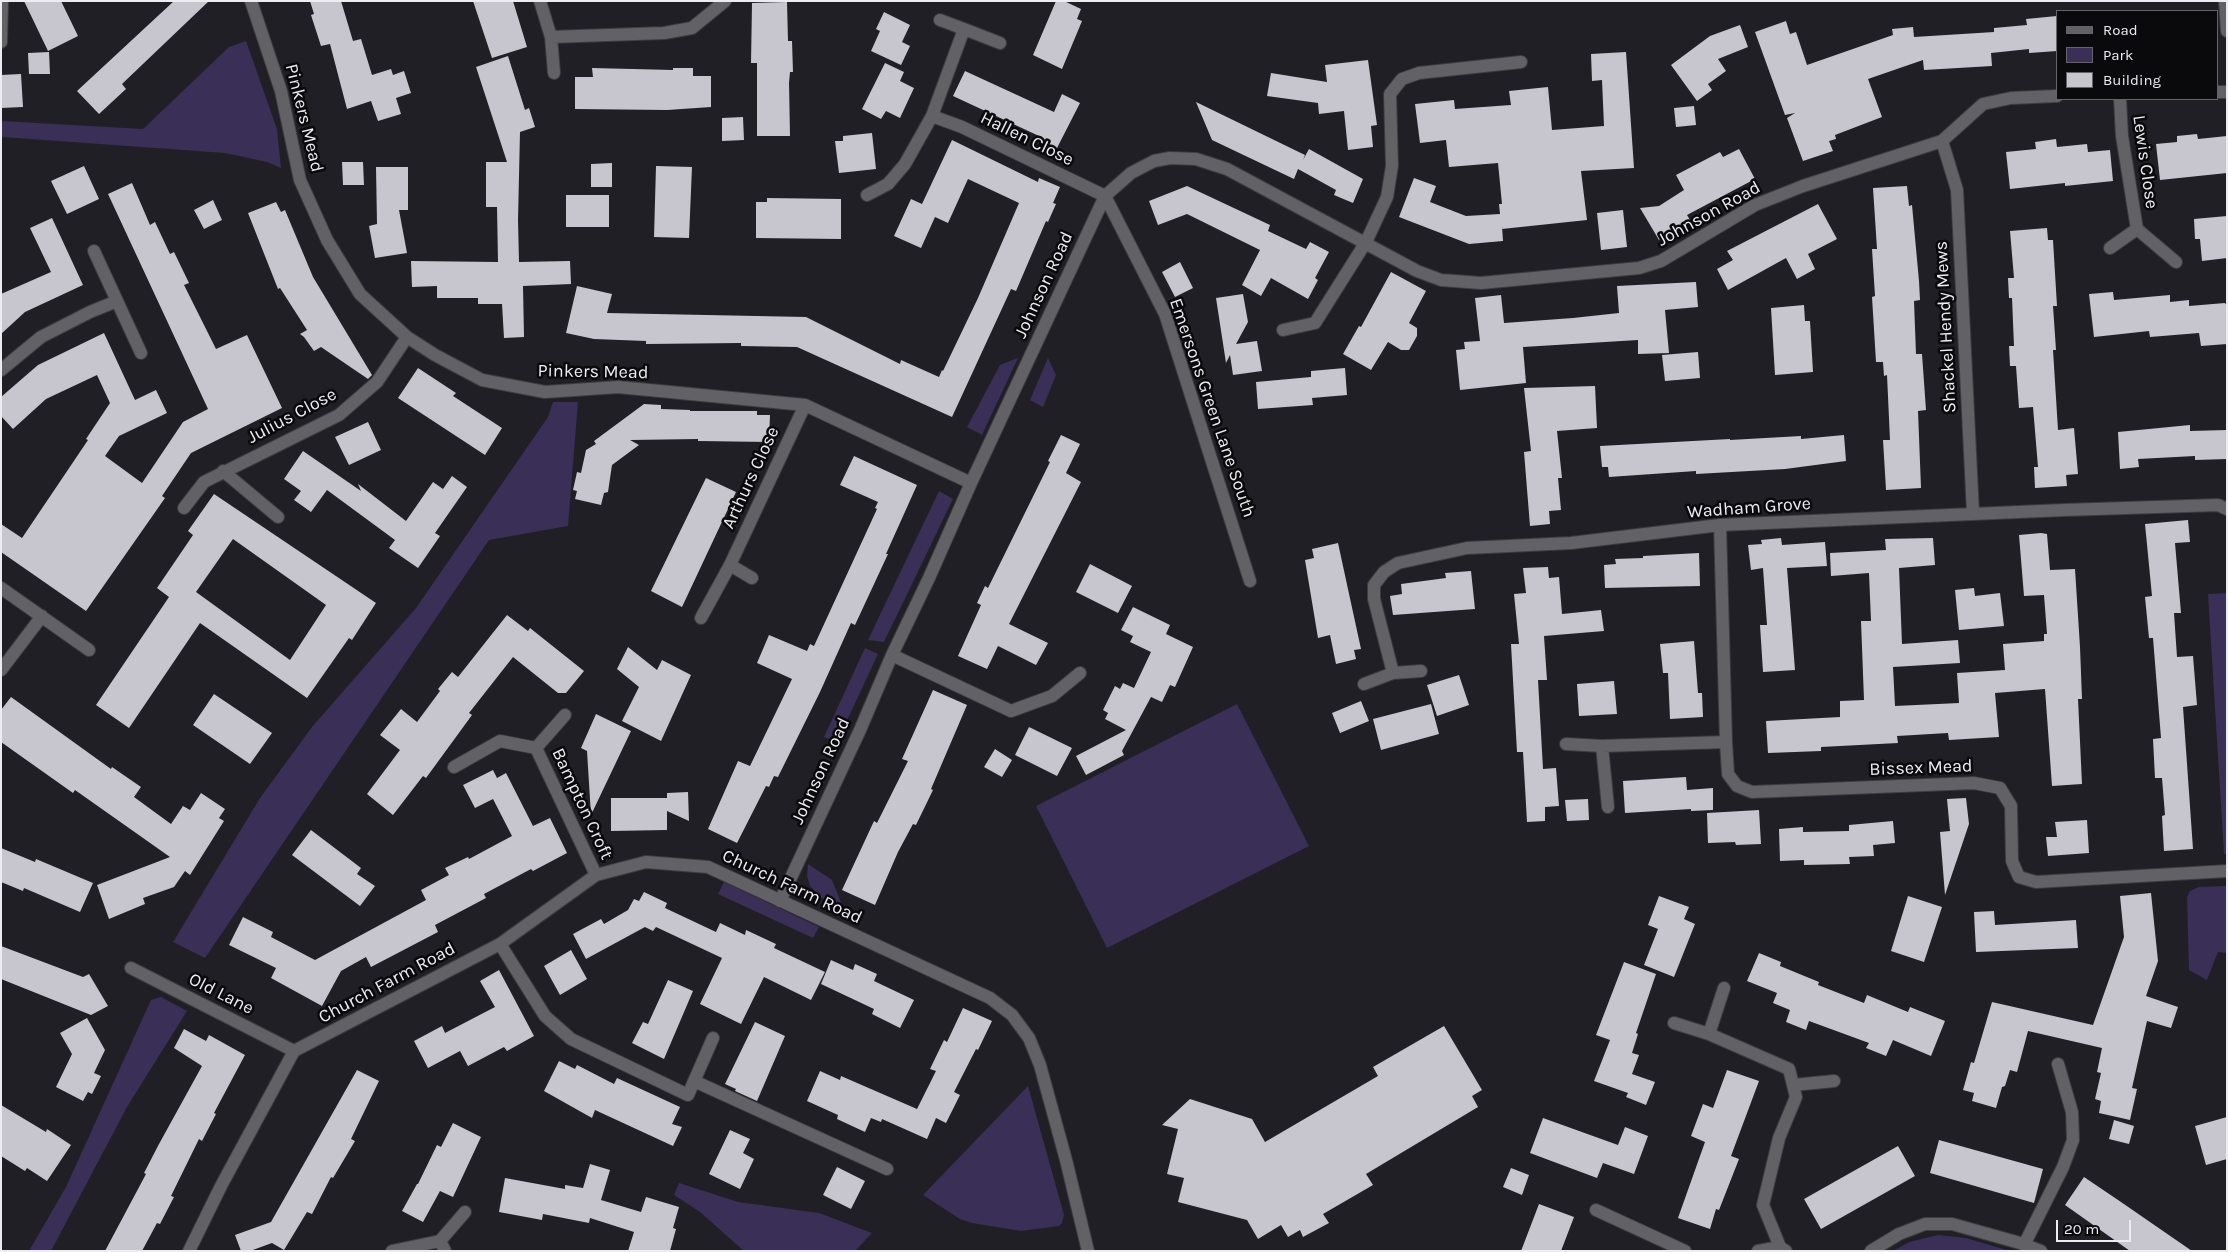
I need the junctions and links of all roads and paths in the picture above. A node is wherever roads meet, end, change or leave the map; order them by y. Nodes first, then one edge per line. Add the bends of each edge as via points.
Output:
1 (2, 1) edge
2 (251, 1) edge
3 (540, 1) edge
4 (725, 1) edge
5 (2225, 1) edge
6 (940, 20) dead end
7 (964, 29) junction
8 (2227, 31) edge
9 (551, 37) junction
10 (1, 42) edge
11 (1000, 43) dead end
12 (1521, 62) dead end
13 (554, 73) dead end
14 (2056, 96) edge
15 (2120, 100) edge
16 (932, 116) junction
17 (1942, 141) junction
18 (866, 195) dead end
19 (1104, 196) junction
20 (2137, 229) junction
21 (1366, 242) junction
22 (2110, 248) dead end
23 (94, 251) dead end
24 (2176, 262) dead end
25 (117, 301) junction
26 (1283, 330) dead end
27 (407, 337) junction
28 (141, 353) dead end
29 (1, 370) edge
30 (804, 405) junction
31 (223, 471) junction
32 (971, 483) junction
33 (184, 508) dead end
34 (2227, 509) edge
35 (1973, 513) junction
36 (278, 517) dead end
37 (1720, 525) junction
38 (730, 565) junction
39 (752, 578) dead end
40 (1250, 582) dead end
41 (1, 588) edge
42 (42, 616) junction
43 (701, 618) dead end
44 (89, 650) dead end
45 (892, 654) junction
46 (1, 670) edge
47 (1421, 671) dead end
48 (1080, 673) dead end
49 (1393, 673) junction
50 (1364, 684) dead end
51 (565, 715) dead end
52 (1726, 742) junction
53 (1566, 744) dead end
54 (1602, 746) junction
55 (536, 748) junction
56 (454, 767) dead end
57 (1608, 807) dead end
58 (2227, 871) edge
59 (596, 875) junction
60 (780, 901) junction
61 (500, 944) junction
62 (131, 968) dead end
63 (1724, 988) dead end
64 (1674, 1023) dead end
65 (1709, 1034) junction
66 (714, 1038) dead end
67 (294, 1051) junction
68 (2058, 1064) dead end
69 (694, 1081) junction
70 (1834, 1081) dead end
71 (1793, 1085) junction
72 (887, 1169) dead end
73 (1596, 1210) dead end
74 (465, 1212) dead end
75 (2024, 1245) junction
76 (442, 1246) edge
77 (1783, 1249) edge
78 (189, 1251) edge
79 (392, 1251) edge
80 (1088, 1251) edge
81 (1686, 1251) edge
82 (1758, 1251) edge
83 (1871, 1251) edge
84 (2041, 1251) edge

1 - 10 street
2 - 27 street, Pinkers Mead via 281,91 300,180 327,240 360,294
3 - 9 street
4 - 9 street via 692,28 664,33
5 - 8 street
6 - 7 street
7 - 11 street
7 - 16 street
9 - 13 street
12 - 21 street via 1418,73 1402,79 1390,94 1392,166 1387,197
14 - 17 street, Johnson Road via 2011,98 1983,104
15 - 20 street, Lewis Close via 2122,136
16 - 18 street via 905,164 888,184
16 - 19 street, Hallen Close via 962,127
17 - 21 street, Johnson Road via 1755,205 1661,261 1639,268 1481,284 1441,280 1417,271
17 - 35 street, Shackel Hendy Mews via 1957,190
19 - 21 street, Johnson Road via 1131,173 1154,162 1170,158 1196,159 1227,169
19 - 32 street, Johnson Road
19 - 40 street, Emersons Green Lane South via 1165,314
20 - 22 street, Lewis Close
20 - 24 street, Lewis Close
21 - 26 street via 1315,323
23 - 25 street
25 - 28 street
25 - 29 street via 41,337
27 - 30 street, Pinkers Mead via 482,380 545,392 618,387
27 - 31 street, Julius Close via 377,382 339,415
30 - 32 street, Pinkers Mead
30 - 38 street, Arthurs Close
31 - 33 street, Julius Close via 204,482
31 - 36 street
32 - 45 street, Johnson Road
34 - 35 street, Wadham Grove via 2218,505
35 - 37 street, Wadham Grove
37 - 49 street, Wadham Grove via 1572,543 1467,548 1398,563 1384,572 1374,585 1374,599
37 - 52 street, Bissex Mead
38 - 39 street
38 - 43 street, Arthurs Close
41 - 42 street
42 - 44 street
42 - 46 street
45 - 48 street via 1011,711 1052,696
45 - 60 street, Johnson Road
47 - 49 street
49 - 50 street
51 - 55 street, Bampton Croft
52 - 54 street
52 - 58 street, Bissex Mead via 1728,774 1737,786 1752,792 1974,783 2000,788 2011,806 2012,861 2019,877 2036,882
53 - 54 street
54 - 57 street
55 - 56 street, Bampton Croft via 500,741
55 - 59 street, Bampton Croft
59 - 60 street, Church Farm Road via 646,862 708,867
59 - 61 street, Church Farm Road
60 - 80 street, Church Farm Road via 990,998 1012,1016 1029,1038 1040,1065
61 - 67 street, Church Farm Road
61 - 69 street via 545,1016 571,1039 688,1095
62 - 67 street, Old Lane
63 - 65 street
64 - 65 street
65 - 71 street via 1789,1069
66 - 69 street
67 - 78 street via 220,1186
68 - 75 street via 2072,1112 2073,1140 2064,1167
69 - 72 street
70 - 71 street
71 - 77 street via 1796,1097 1779,1138 1763,1205
73 - 81 street
74 - 76 street
75 - 83 street via 1952,1224 1925,1224 1899,1234
75 - 84 street
76 - 79 street
77 - 82 street

